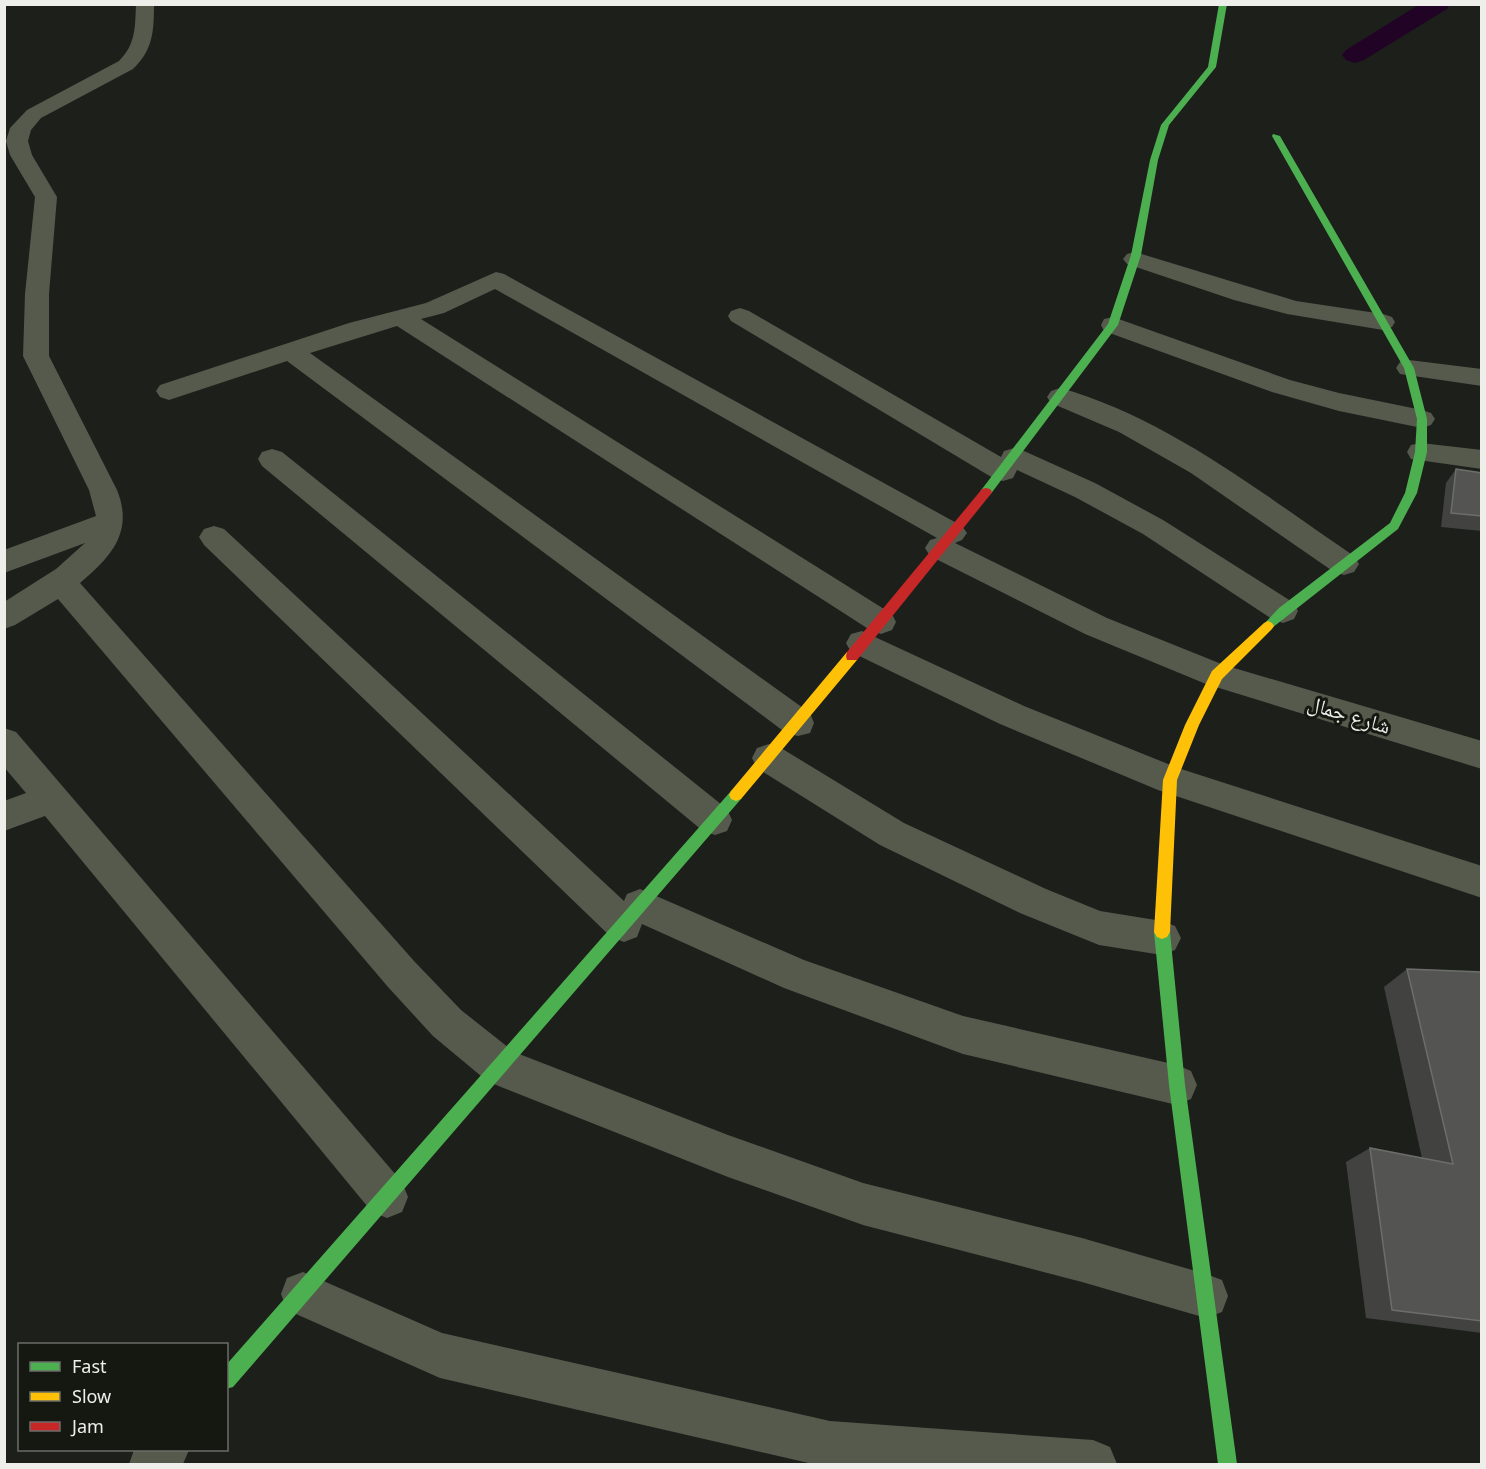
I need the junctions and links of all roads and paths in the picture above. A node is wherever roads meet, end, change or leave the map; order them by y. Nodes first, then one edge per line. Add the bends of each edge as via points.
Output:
1 (145, 4) edge
2 (1223, 4) edge
3 (1276, 136) dead end
4 (1135, 259) junction
5 (741, 316) dead end
6 (400, 317) junction
7 (1383, 322) junction
8 (1113, 326) junction
9 (290, 351) junction
10 (1408, 368) junction
11 (1482, 378) edge
12 (169, 391) dead end
13 (1060, 397) junction
14 (1422, 419) junction
15 (1421, 452) junction
16 (272, 459) dead end
17 (1482, 460) edge
18 (1008, 464) junction
19 (110, 522) junction
20 (214, 537) dead end
21 (946, 541) junction
22 (4, 562) edge
23 (1344, 564) junction
24 (60, 581) junction
25 (1283, 611) junction
26 (4, 617) edge
27 (872, 632) junction
28 (1217, 675) junction
29 (798, 723) junction
30 (4, 742) edge
31 (1482, 755) edge
32 (769, 758) junction
33 (1170, 780) junction
34 (52, 799) junction
35 (4, 816) edge
36 (715, 820) junction
37 (1482, 882) edge
38 (632, 916) junction
39 (1162, 938) junction
40 (501, 1067) junction
41 (1178, 1085) junction
42 (387, 1197) junction
43 (303, 1293) junction
44 (1206, 1296) junction
45 (228, 1378) edge
46 (163, 1451) edge
47 (152, 1464) edge
48 (1093, 1464) edge
49 (1228, 1464) edge

1 - 19 street via 143,46 138,55 34,114 21,128 17,141 46,196 36,356 103,490
2 - 4 street via 1212,67 1176,108 1163,133
3 - 7 street
4 - 7 street via 1296,309
4 - 8 street
5 - 18 street
6 - 9 street
6 - 21 street, شارع جمال via 463,297 496,279
6 - 27 street
7 - 10 street
8 - 13 street
8 - 14 street via 1281,386
9 - 12 street
9 - 29 street
10 - 11 street
10 - 14 street
13 - 18 street
13 - 23 street via 1129,426 1201,466
14 - 15 street
15 - 17 street
15 - 23 street via 1411,493 1394,526
16 - 36 street
18 - 21 street
18 - 25 street via 1085,490 1153,527
19 - 22 street
19 - 24 street via 100,544
20 - 38 street
21 - 27 street
21 - 28 street, شارع جمال via 1096,626
23 - 25 street
24 - 26 street
24 - 40 street via 401,974 447,1023
25 - 28 street
27 - 29 street
27 - 33 street via 1012,716
28 - 31 street, شارع جمال
28 - 33 street
29 - 32 street
30 - 34 street
32 - 36 street
32 - 39 street via 892,834 1033,901 1099,928
33 - 37 street
33 - 39 street
34 - 35 street
34 - 42 street
36 - 38 street
38 - 40 street
38 - 41 street via 963,1035
39 - 41 street
40 - 42 street
40 - 44 street via 863,1204
41 - 44 street
42 - 43 street
43 - 45 street
43 - 48 street via 440,1355 830,1445
44 - 49 street
46 - 47 street

